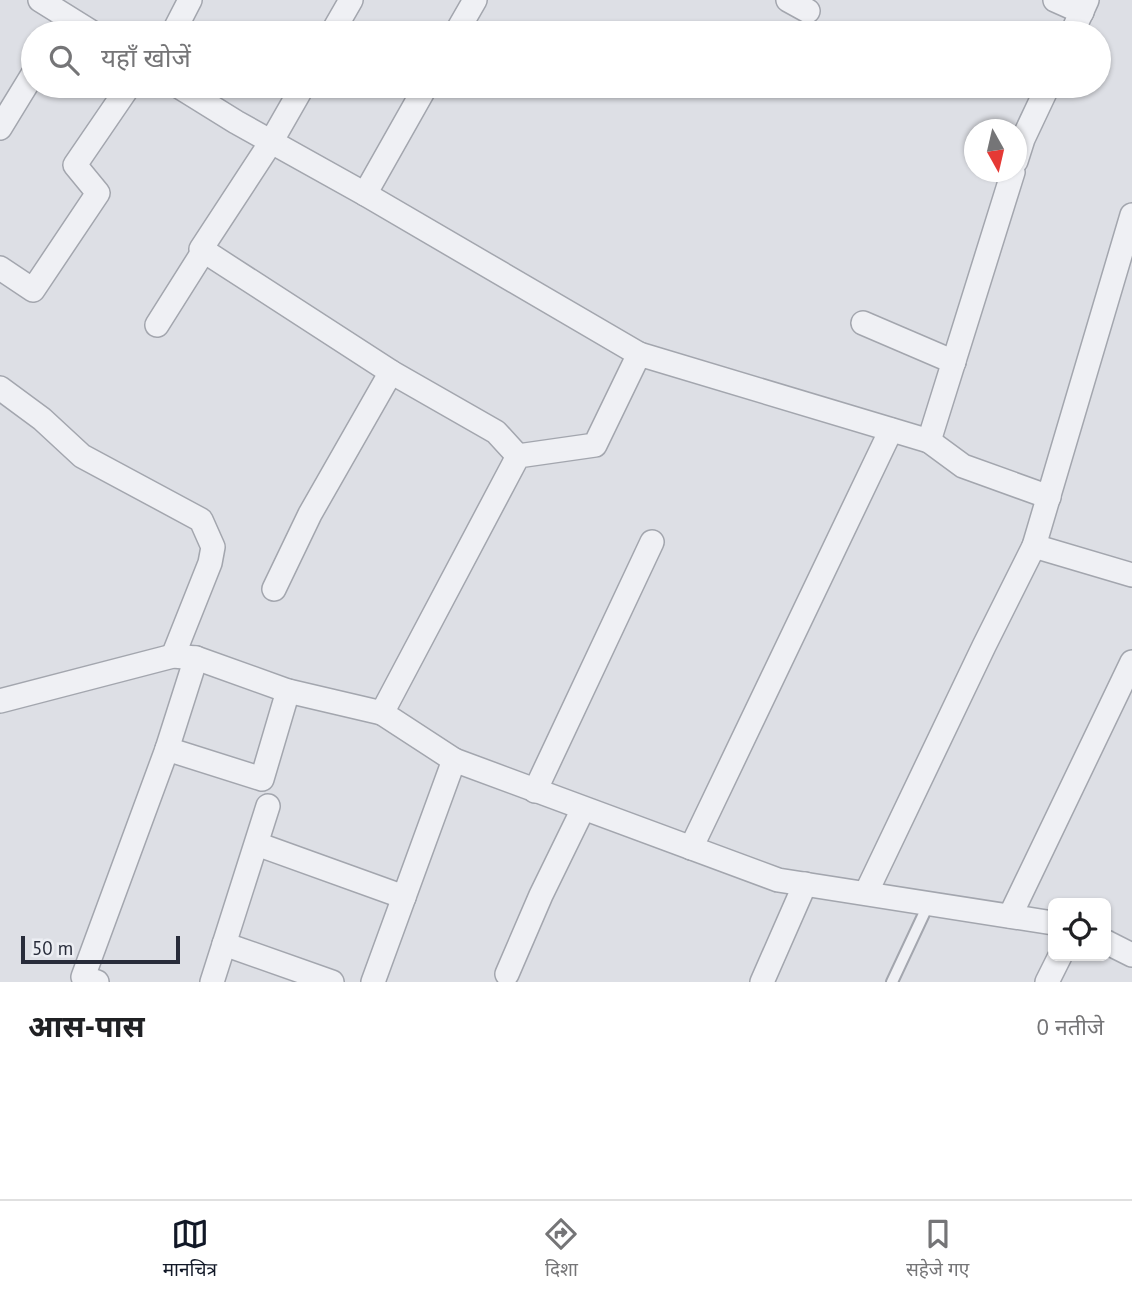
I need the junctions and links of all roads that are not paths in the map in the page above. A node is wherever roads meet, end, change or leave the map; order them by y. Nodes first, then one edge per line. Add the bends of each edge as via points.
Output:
1 (40, 0) edge
2 (190, 0) edge
3 (351, 0) edge
4 (475, 0) edge
5 (788, 0) edge
6 (1055, 0) edge
7 (1085, 6) edge
8 (808, 11) dead end
9 (59, 21) edge
10 (179, 21) edge
11 (339, 21) edge
12 (463, 21) edge
13 (21, 94) edge
14 (120, 98) edge
15 (198, 98) edge
16 (296, 98) edge
17 (419, 98) edge
18 (1042, 98) edge
19 (0, 128) edge
20 (1027, 131) edge
21 (271, 142) junction
22 (1010, 182) edge
23 (365, 194) junction
24 (1132, 215) edge
25 (203, 252) junction
26 (0, 268) edge
27 (863, 323) dead end
28 (157, 325) dead end
29 (639, 355) junction
30 (954, 362) junction
31 (391, 372) junction
32 (0, 388) edge
33 (891, 430) junction
34 (929, 441) junction
35 (518, 456) junction
36 (1049, 497) junction
37 (652, 542) dead end
38 (1034, 546) junction
39 (1132, 575) edge
40 (274, 589) dead end
41 (173, 656) junction
42 (196, 658) junction
43 (1132, 662) edge
44 (288, 691) junction
45 (0, 701) edge
46 (382, 713) junction
47 (167, 749) junction
48 (454, 760) junction
49 (535, 790) junction
50 (268, 806) dead end
51 (583, 808) junction
52 (257, 844) junction
53 (691, 848) junction
54 (805, 884) junction
55 (866, 894) junction
56 (404, 897) junction
57 (929, 903) junction
58 (1010, 916) junction
59 (1048, 921) edge
60 (224, 944) junction
61 (1111, 944) edge
62 (1132, 955) edge
63 (1058, 961) edge
64 (507, 974) dead end
65 (97, 982) edge
66 (212, 982) edge
67 (332, 982) edge
68 (373, 982) edge
69 (762, 982) edge
70 (892, 982) edge
71 (1047, 982) edge

1 - 9 street
2 - 10 street
3 - 11 street
4 - 12 street
5 - 8 street
6 - 7 street
13 - 19 street
14 - 26 street via 75,165 98,193 33,290
15 - 21 street
16 - 21 street
17 - 23 street
18 - 20 street
21 - 23 street
21 - 25 street
22 - 30 street
23 - 29 street
24 - 36 street
25 - 28 street
25 - 31 street
27 - 30 street
29 - 33 street
29 - 35 street via 595,445
30 - 34 street
31 - 35 street via 496,432
31 - 40 street via 310,514
32 - 41 street via 82,456 201,520 213,547 210,563
33 - 34 street
33 - 53 street
34 - 36 street via 963,466
35 - 46 street
36 - 38 street
37 - 49 street
38 - 39 street
38 - 55 street
41 - 42 street
41 - 45 street
42 - 44 street
42 - 47 street
43 - 58 street
44 - 46 street
44 - 47 street via 262,779
46 - 48 street
47 - 65 street via 83,976
48 - 49 street
48 - 56 street
49 - 51 street
50 - 52 street
51 - 53 street
51 - 64 street
52 - 56 street
52 - 60 street
53 - 54 street via 778,880
54 - 55 street
54 - 69 street
55 - 57 street
56 - 68 street
57 - 58 street
57 - 70 lane
58 - 59 street
60 - 66 street
60 - 67 street
61 - 62 street
63 - 71 street

